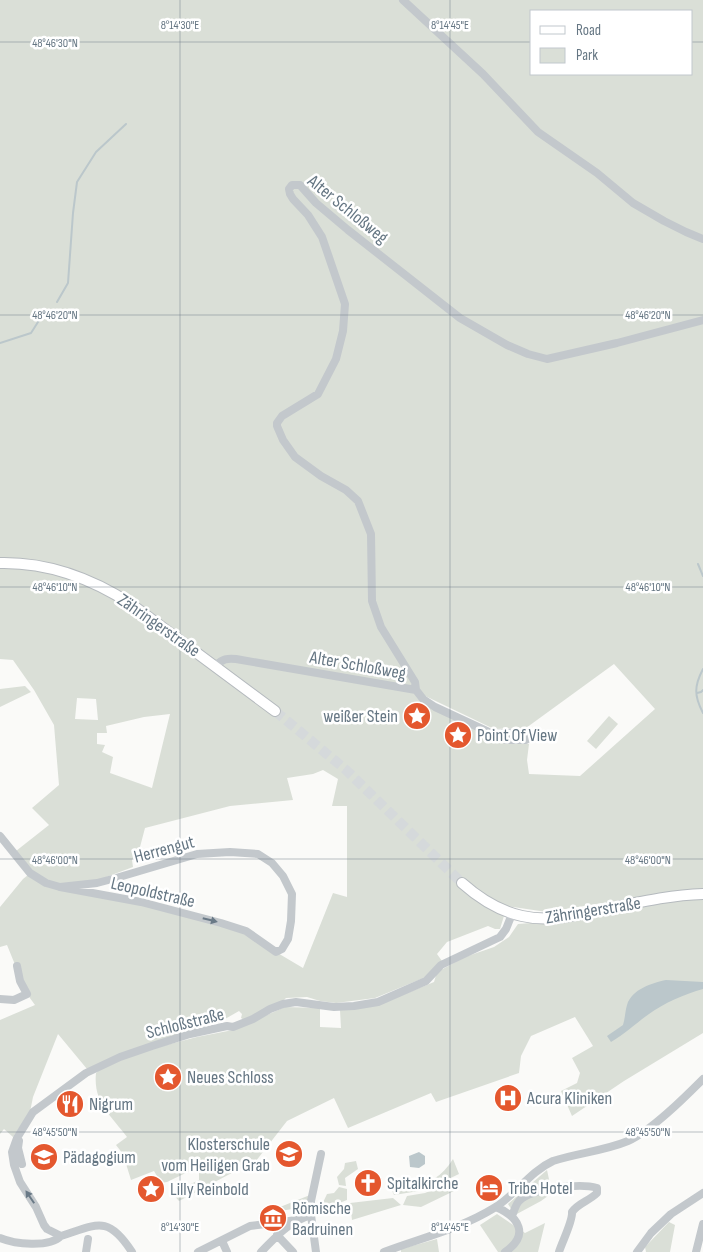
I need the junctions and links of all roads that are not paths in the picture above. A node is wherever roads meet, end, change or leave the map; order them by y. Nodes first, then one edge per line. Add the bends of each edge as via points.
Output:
1 (403, 0) edge
2 (703, 238) edge
3 (703, 320) edge
4 (0, 563) edge
5 (216, 666) junction
6 (416, 690) junction
7 (275, 710) tunnel mouth
8 (494, 734) dead end
9 (0, 836) edge
10 (462, 883) tunnel mouth
11 (60, 888) junction
12 (703, 894) edge
13 (512, 914) junction
14 (282, 949) joint
15 (16, 966) dead end
16 (0, 999) edge
17 (703, 1079) edge
18 (700, 1086) edge
19 (19, 1134) junction
20 (321, 1154) dead end
21 (22, 1164) dead end
22 (703, 1193) edge
23 (496, 1206) junction
24 (311, 1215) junction
25 (512, 1216) junction
26 (703, 1224) edge
27 (279, 1229) junction
28 (59, 1236) junction
29 (0, 1238) edge
30 (88, 1239) dead end
31 (222, 1241) junction
32 (86, 1252) edge
33 (132, 1252) edge
34 (198, 1252) edge
35 (227, 1252) edge
36 (261, 1252) edge
37 (293, 1252) edge
38 (316, 1252) edge
39 (384, 1252) edge
40 (506, 1252) edge
41 (559, 1252) edge
42 (637, 1252) edge
43 (696, 1252) edge

1 - 2 street via 483,74 538,132 633,203
3 - 6 street, Alter Schloßweg via 547,359 528,354 460,318 348,230 300,185 292,185 290,194 322,237 345,304 336,359 318,394 282,416 276,426 295,457 358,501 371,534 372,601 381,627 415,682
4 - 5 main road, Zähringerstraße via 48,567 97,584 131,604
5 - 6 street, Alter Schloßweg via 228,658
5 - 7 main road, Zähringerstraße
6 - 8 street via 435,707
9 - 11 street, Leopoldstraße via 30,873
10 - 13 main road, Zähringerstraße via 483,900
11 -> 14 street, Leopoldstraße via 141,902 221,923 246,931 276,952
11 - 14 street, Herrengut via 108,880 197,854 258,854 272,863 292,894 288,939
12 - 13 main road, Zähringerstraße via 667,897 557,918
13 - 19 street, Schloßstraße via 500,937 441,965 426,982 378,1002 334,1007 296,1002 283,1004 233,1027 190,1034 114,1059 86,1073 33,1112
15 - 16 street via 27,994 14,1000
17 - 18 street
18 - 23 street via 642,1133 628,1141 543,1166
19 - 21 street
28 -> 19 street, Schloßstraße via 44,1225 20,1182 12,1152
20 - 24 street via 312,1190
22 - 42 street via 672,1214 651,1233
23 - 25 street
23 - 39 street via 446,1231
24 - 27 street
24 - 38 street
25 - 40 street via 519,1224 519,1236 517,1243
25 - 41 street via 519,1201 528,1195 572,1186 597,1188 592,1198 572,1212
26 - 43 street
27 - 31 street via 269,1223 250,1226
27 - 36 street
27 - 37 street
28 - 29 street via 44,1243 11,1242
28 - 33 street via 100,1225 120,1234
30 - 32 street
31 - 34 street
31 - 35 street

